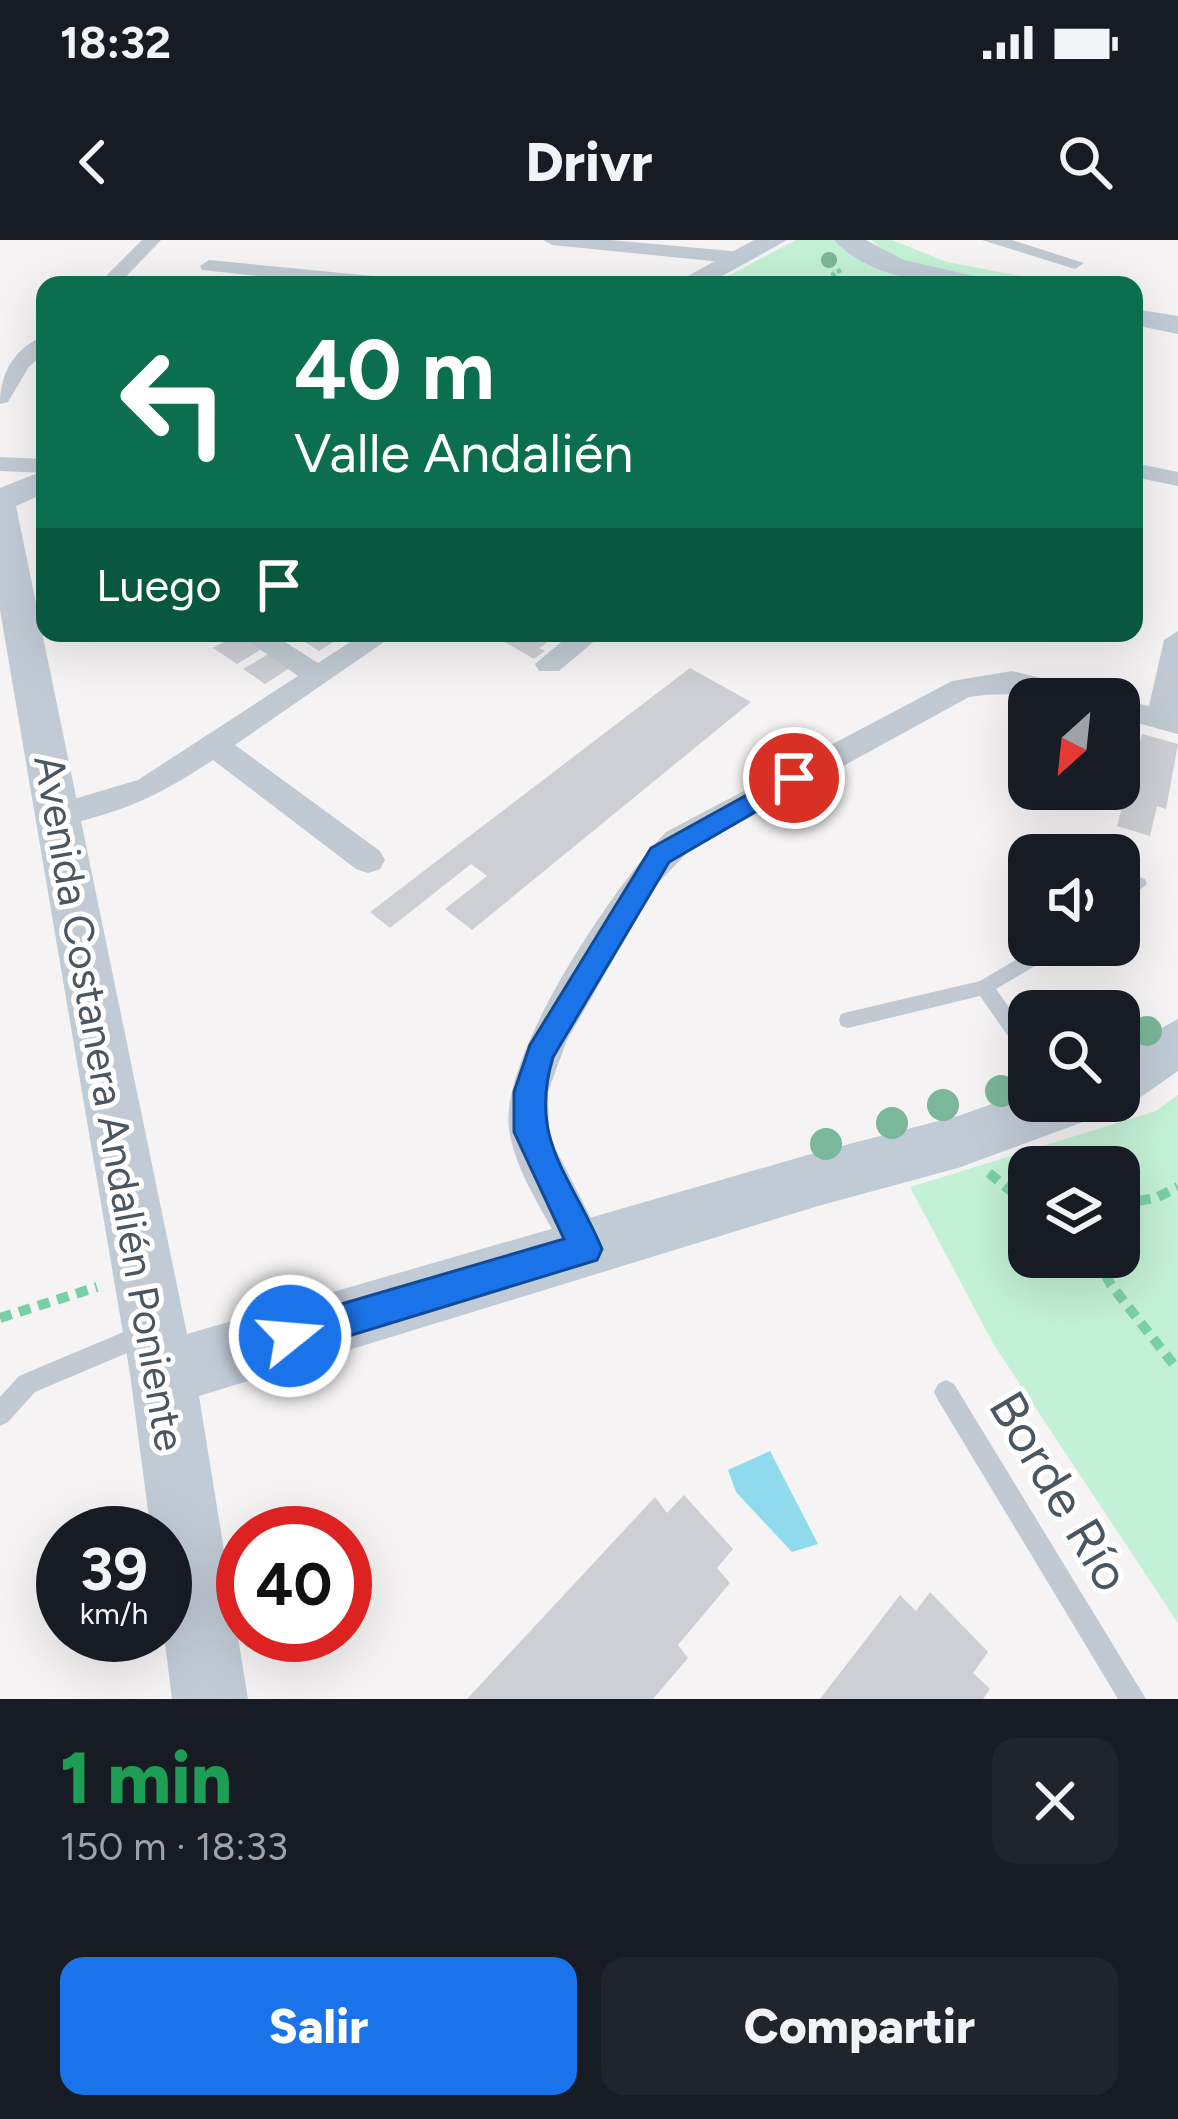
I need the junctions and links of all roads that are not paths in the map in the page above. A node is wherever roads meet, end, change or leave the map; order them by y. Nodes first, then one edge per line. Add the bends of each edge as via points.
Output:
1 (152, 240) edge
2 (552, 240) edge
3 (847, 240) edge
4 (991, 240) edge
5 (617, 243) edge
6 (760, 246) edge
7 (1075, 263) dead end
8 (209, 266) dead end
9 (116, 276) edge
10 (312, 276) edge
11 (704, 276) edge
12 (938, 276) edge
13 (1143, 319) edge
14 (1178, 326) edge
15 (36, 350) edge
16 (0, 398) edge
17 (0, 464) edge
18 (36, 466) edge
19 (1143, 472) edge
20 (1178, 479) edge
21 (36, 485) edge
22 (0, 505) edge
23 (34, 619) edge
24 (1178, 640) edge
25 (37, 642) edge
26 (265, 642) edge
27 (369, 642) edge
28 (578, 642) edge
29 (549, 664) dead end
30 (318, 676) junction
31 (1008, 682) edge
32 (1140, 713) edge
33 (1169, 722) edge
34 (214, 746) junction
35 (58, 815) junction
36 (368, 860) dead end
37 (1020, 966) edge
38 (985, 986) junction
39 (1008, 1019) edge
40 (848, 1020) dead end
41 (1178, 1042) edge
42 (1140, 1063) edge
43 (1012, 1122) edge
44 (586, 1249) junction
45 (159, 1352) junction
46 (946, 1392) dead end
47 (0, 1414) edge
48 (210, 1699) edge
49 (1133, 1699) edge

1 - 9 street
2 - 5 street
3 - 12 street via 895,266
4 - 7 street
5 - 6 street
6 - 11 street
8 - 10 street
13 - 14 street
15 - 16 street
17 - 18 street
19 - 20 street
21 - 22 street
22 - 23 street, Avenida Costanera Andalién Poniente
24 - 33 street
25 - 35 street, Avenida Costanera Andalién Poniente
26 - 30 street
27 - 30 street
28 - 29 street
30 - 34 street
31 - 44 street via 962,688 660,855 550,1035 528,1092 537,1154
32 - 33 street
34 - 35 street via 134,795
34 - 36 street
35 - 45 street, Avenida Costanera Andalién Poniente
37 - 38 lane
38 - 39 lane
38 - 40 lane
41 - 42 street
43 - 44 street
44 - 45 street
45 - 47 lane via 27,1384
45 - 48 street, Avenida Costanera Andalién Poniente
46 - 49 lane, Borde Río

